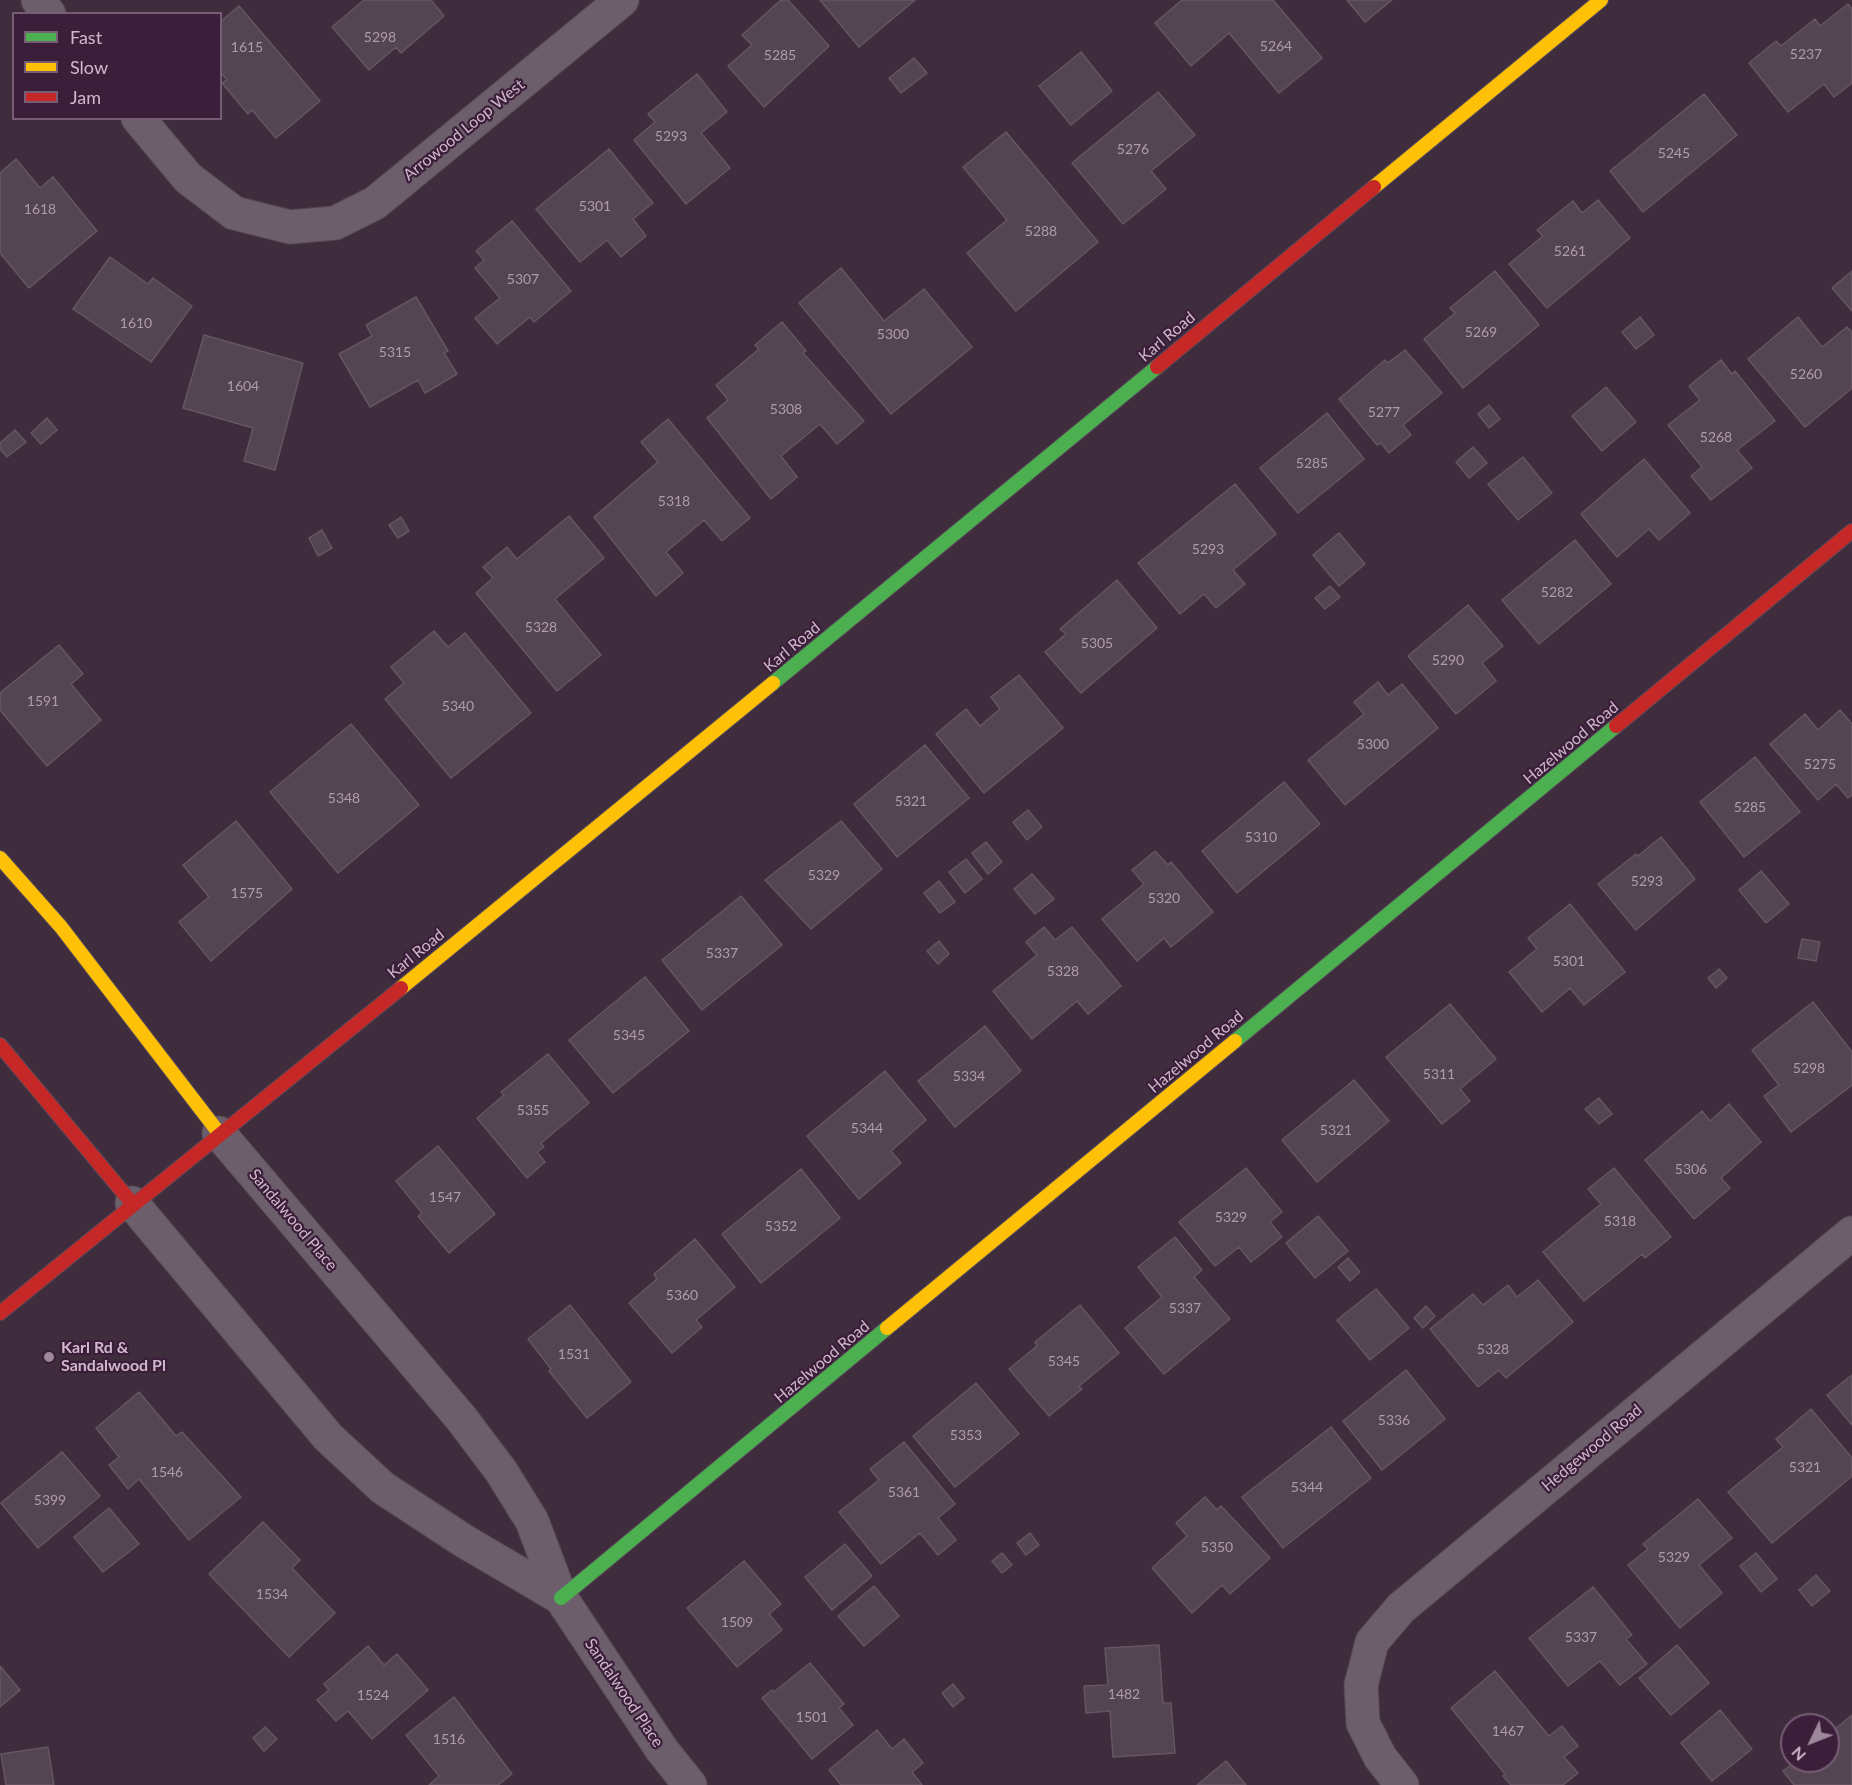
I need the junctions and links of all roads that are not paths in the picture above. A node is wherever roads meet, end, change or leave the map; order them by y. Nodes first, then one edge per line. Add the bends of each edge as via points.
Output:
1 (38, 0) edge
2 (622, 0) edge
3 (1601, 0) edge
4 (47, 12) edge
5 (140, 120) edge
6 (1852, 531) edge
7 (0, 858) edge
8 (0, 1044) edge
9 (219, 1133) junction
10 (132, 1203) junction
11 (1852, 1233) edge
12 (0, 1313) edge
13 (561, 1598) junction
14 (690, 1785) edge
15 (1402, 1785) edge

1 - 4 street
2 - 5 street, Arrowood Loop West via 375,203 335,224 290,227 234,213 188,178
3 - 9 street, Karl Road via 619,812
6 - 13 street, Hazelwood Road
7 - 9 street, Sandalwood Place via 61,927
8 - 10 street, Sandalwood Place
9 - 10 street, Karl Road
9 - 13 street, Sandalwood Place via 461,1418 501,1471 532,1521
10 - 12 street, Karl Road
10 - 13 street, Sandalwood Place via 328,1437 383,1488
11 - 15 street, Hedgewood Road via 1401,1608 1372,1642 1360,1684 1363,1723 1380,1757
13 - 14 street, Sandalwood Place via 662,1750

